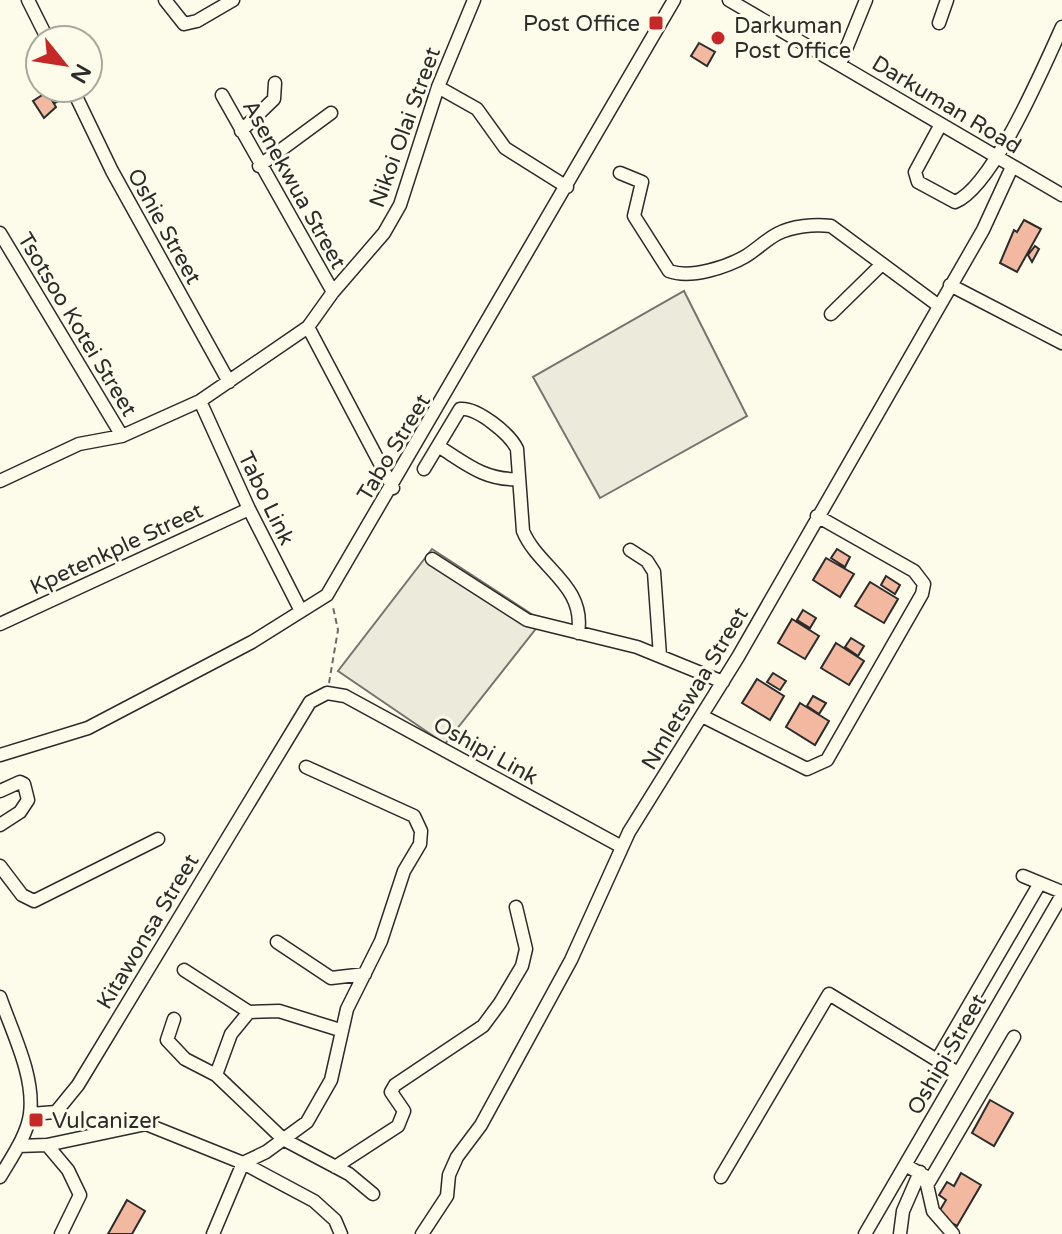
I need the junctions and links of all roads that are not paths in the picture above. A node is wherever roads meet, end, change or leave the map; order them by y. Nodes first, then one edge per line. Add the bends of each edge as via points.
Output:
1 (28, 0) edge
2 (165, 0) edge
3 (233, 0) edge
4 (474, 0) edge
5 (674, 0) edge
6 (729, 0) edge
7 (866, 0) edge
8 (947, 0) edge
9 (939, 23) dead end
10 (40, 24) edge
11 (1062, 27) edge
12 (840, 64) junction
13 (275, 83) dead end
14 (438, 87) junction
15 (222, 95) dead end
16 (80, 104) edge
17 (331, 113) dead end
18 (941, 124) junction
19 (241, 131) junction
20 (995, 158) junction
21 (259, 166) junction
22 (1012, 167) junction
23 (620, 173) dead end
24 (567, 187) junction
25 (1062, 195) edge
26 (0, 233) edge
27 (882, 264) junction
28 (950, 285) junction
29 (333, 292) junction
30 (939, 306) junction
31 (831, 314) dead end
32 (308, 327) junction
33 (1062, 343) edge
34 (229, 382) junction
35 (200, 401) junction
36 (122, 436) junction
37 (438, 446) junction
38 (424, 469) dead end
39 (519, 479) junction
40 (0, 481) edge
41 (393, 488) junction
42 (249, 509) junction
43 (817, 516) junction
44 (630, 550) dead end
45 (432, 559) dead end
46 (301, 611) junction
47 (0, 624) edge
48 (578, 633) junction
49 (660, 656) junction
50 (723, 682) junction
51 (327, 693) joint
52 (702, 716) junction
53 (0, 755) edge
54 (306, 767) dead end
55 (0, 791) edge
56 (0, 825) edge
57 (158, 839) dead end
58 (622, 847) junction
59 (0, 866) edge
60 (1023, 876) dead end
61 (1040, 883) junction
62 (1062, 893) edge
63 (516, 907) dead end
64 (277, 942) dead end
65 (184, 970) dead end
66 (365, 974) junction
67 (0, 997) edge
68 (249, 1012) junction
69 (174, 1019) dead end
70 (340, 1030) junction
71 (1014, 1037) dead end
72 (937, 1060) junction
73 (958, 1073) junction
74 (216, 1075) junction
75 (30, 1114) junction
76 (283, 1139) junction
77 (47, 1145) junction
78 (18, 1146) junction
79 (243, 1163) junction
80 (905, 1165) junction
81 (335, 1167) junction
82 (2, 1170) edge
83 (721, 1177) dead end
84 (924, 1177) junction
85 (373, 1194) dead end
86 (61, 1234) edge
87 (213, 1234) edge
88 (341, 1234) edge
89 (422, 1234) edge
90 (865, 1234) edge
91 (900, 1234) edge
92 (953, 1234) edge

1 - 10 street
2 - 3 street via 184,24
4 - 14 street, Nikoi Olai Street
5 - 24 street, Tabo Street
6 - 12 street, Darkuman Road
7 - 12 street
8 - 9 street
11 - 20 street
12 - 18 street, Darkuman Road
13 - 19 street via 274,99
14 - 24 street via 477,109 505,148
14 - 29 street, Nikoi Olai Street via 400,205 362,262
15 - 19 street, Asenekwua Street
16 - 34 street, Oshie Street
17 - 21 street
18 - 20 street, Darkuman Road
18 - 20 street via 916,165 918,182 955,202 965,198
19 - 21 street, Asenekwua Street
20 - 22 street, Darkuman Road
21 - 29 street, Asenekwua Street
22 - 25 street, Darkuman Road
22 - 28 street, Nmletswaa Street
23 - 27 street via 642,182 634,216 665,266 677,274 718,267 745,257 778,233 814,224 831,226
24 - 41 street, Tabo Street
26 - 36 street, Tsotsoo Kotei Street
27 - 30 street
27 - 31 street
28 - 30 street, Nmletswaa Street
28 - 33 street
29 - 32 street, Nikoi Olai Street
30 - 43 street, Nmletswaa Street
32 - 34 street, Nikoi Olai Street
32 - 41 street
34 - 35 street, Nikoi Olai Street
35 - 36 street, Nikoi Olai Street
35 - 42 street, Tabo Link
36 - 40 street, Nikoi Olai Street via 79,444
37 - 38 street
37 - 39 street via 484,475
37 - 39 street via 456,414 468,408 511,438
39 - 48 street via 523,531 565,581 577,607
41 - 46 street, Tabo Street via 327,595
42 - 46 street, Tabo Link
42 - 47 street, Kpetenkple Street
43 - 50 street, Nmletswaa Street
43 - 52 street via 914,571 924,584 859,706 827,760 807,769
44 - 49 street via 654,572
45 - 48 street via 527,620
46 - 53 street, Tabo Street via 88,728
48 - 49 street
49 - 50 street
50 - 52 street, Nmletswaa Street
51 - 58 street, Oshipi Link via 345,696
51 - 75 street, Kitawonsa Street via 310,702 72,1094 56,1112
52 - 58 street, Nmletswaa Street
54 - 66 street via 414,816 421,831
55 - 56 street via 20,782 28,800
57 - 59 street via 34,901 22,895
58 - 89 street, Nmletswaa Street via 571,960 481,1125 457,1157 447,1196
60 - 61 street
61 - 62 street
61 - 72 street
62 - 73 street, Oshipi Street
63 - 81 street via 526,949 500,1003 483,1026 395,1085 391,1092 404,1111 398,1126
64 - 66 street via 331,978
65 - 68 street
66 - 70 street
67 - 75 street via 27,1077
68 - 70 street via 279,1011
68 - 74 street via 231,1034
69 - 74 street via 167,1040 185,1059
70 - 76 street via 331,1080 307,1122
71 - 84 street
72 - 73 street
72 - 83 street via 829,994
73 - 80 street, Oshipi Street
74 - 76 street
75 - 78 street
76 - 79 street
76 - 81 street
77 - 78 street
77 - 79 street via 146,1124
77 - 86 street via 80,1195
78 - 82 street
79 - 87 street
79 - 88 street via 314,1201 335,1220
80 - 84 street
80 - 90 street, Oshipi Street
81 - 85 street
84 - 91 street via 903,1211
84 - 92 street via 933,1211

